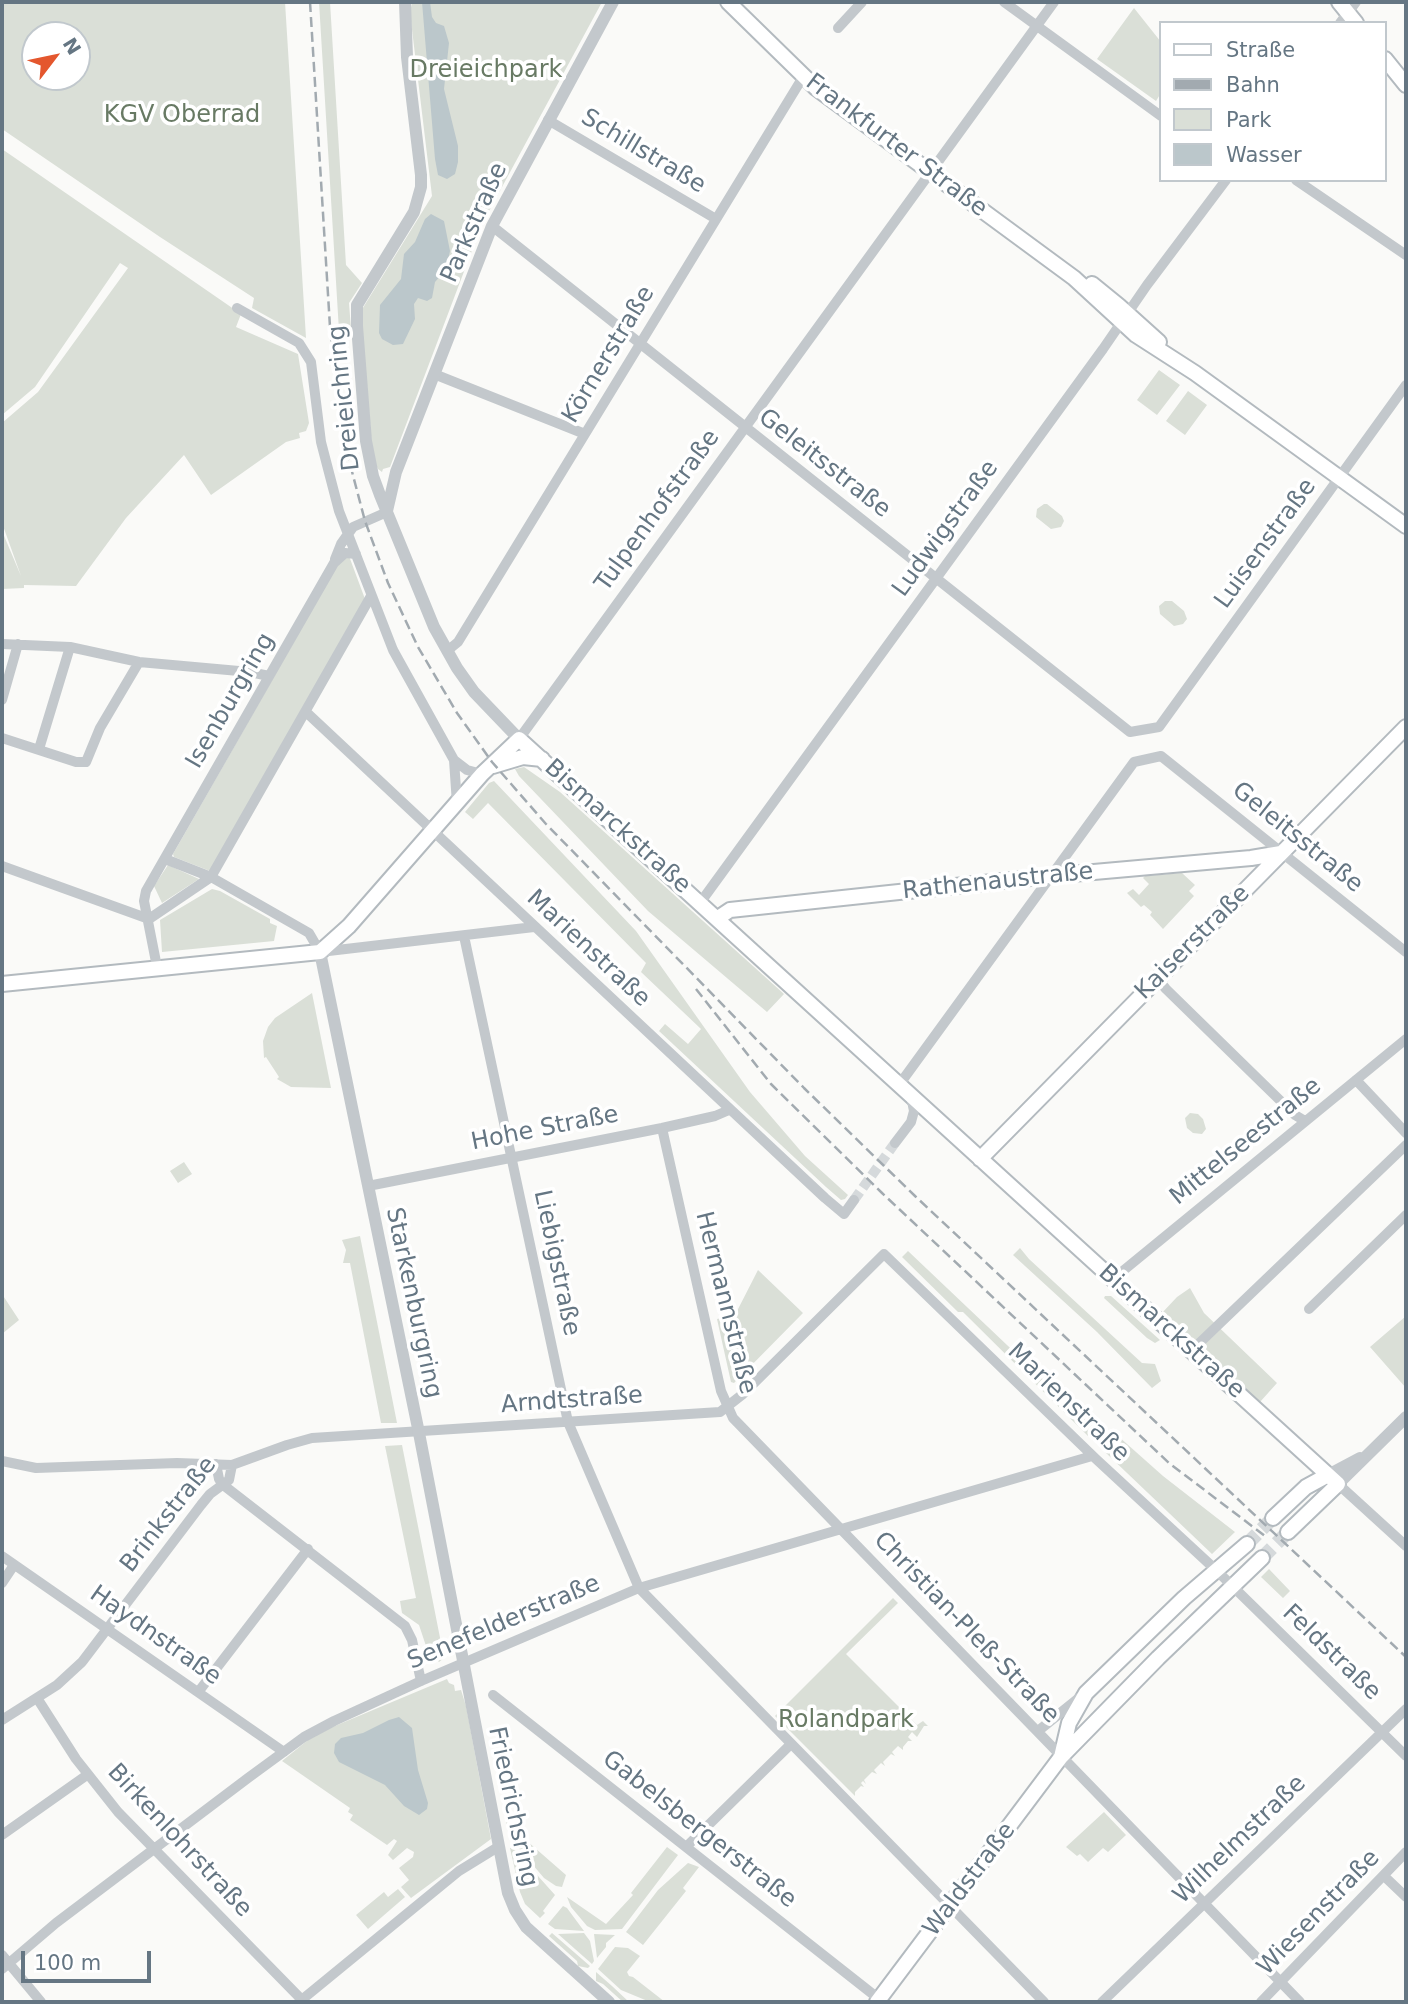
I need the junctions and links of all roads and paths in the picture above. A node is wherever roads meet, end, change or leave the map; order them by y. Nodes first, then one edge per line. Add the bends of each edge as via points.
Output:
1 (404, 2) edge
2 (613, 2) edge
3 (728, 2) edge
4 (862, 2) edge
5 (1004, 2) edge
6 (1054, 2) edge
7 (1036, 25) junction
8 (838, 28) dead end
9 (1387, 61) edge
10 (803, 77) junction
11 (1406, 85) edge
12 (1160, 115) edge
13 (548, 120) junction
14 (930, 172) junction
15 (1225, 182) edge
16 (1301, 182) edge
17 (716, 219) junction
18 (492, 226) junction
19 (1406, 255) edge
20 (237, 308) dead end
21 (1124, 318) junction
22 (639, 344) junction
23 (434, 374) junction
24 (1406, 385) edge
25 (745, 428) junction
26 (585, 434) junction
27 (371, 468) junction
28 (396, 472) junction
29 (1340, 477) junction
30 (387, 513) junction
31 (1406, 526) edge
32 (348, 532) junction
33 (356, 554) junction
34 (334, 563) junction
35 (935, 579) junction
36 (371, 596) junction
37 (377, 613) junction
38 (360, 617) junction
39 (2, 644) edge
40 (19, 644) junction
41 (70, 647) junction
42 (447, 651) junction
43 (139, 662) junction
44 (269, 676) junction
45 (2, 700) edge
46 (306, 712) junction
47 (1406, 727) edge
48 (1130, 733) joint
49 (2, 738) edge
50 (519, 739) junction
51 (39, 749) junction
52 (542, 759) junction
53 (454, 760) junction
54 (485, 771) junction
55 (457, 804) junction
56 (433, 832) junction
57 (1282, 853) junction
58 (165, 859) junction
59 (2, 866) edge
60 (1049, 876) junction
61 (211, 877) junction
62 (701, 903) junction
63 (718, 918) junction
64 (149, 919) junction
65 (534, 927) junction
66 (464, 936) junction
67 (320, 952) junction
68 (1406, 952) edge
69 (157, 967) junction
70 (1157, 978) junction
71 (2, 984) edge
72 (1406, 1040) edge
73 (1356, 1080) junction
74 (899, 1085) junction
75 (911, 1096) junction
76 (729, 1110) junction
77 (936, 1119) junction
78 (1305, 1121) junction
79 (911, 1122) junction
80 (662, 1128) junction
81 (1406, 1133) edge
82 (895, 1143) tunnel mouth
83 (1406, 1145) edge
84 (512, 1156) junction
85 (980, 1159) junction
86 (368, 1186) junction
87 (854, 1200) dead end
88 (1406, 1215) edge
89 (1113, 1279) junction
90 (1309, 1308) dead end
91 (1191, 1351) junction
92 (728, 1408) junction
93 (1406, 1418) edge
94 (568, 1422) junction
95 (419, 1433) junction
96 (1092, 1456) junction
97 (2, 1461) edge
98 (216, 1464) junction
99 (232, 1465) junction
100 (1333, 1479) junction
101 (225, 1482) junction
102 (1273, 1518) tunnel mouth
103 (841, 1530) junction
104 (1288, 1532) tunnel mouth
105 (1247, 1544) tunnel mouth
106 (1406, 1546) edge
107 (307, 1549) junction
108 (2, 1556) edge
109 (1262, 1558) tunnel mouth
110 (14, 1565) junction
111 (1225, 1579) junction
112 (2, 1583) edge
113 (639, 1588) junction
114 (108, 1628) junction
115 (463, 1663) junction
116 (421, 1681) junction
117 (199, 1691) junction
118 (1086, 1693) junction
119 (492, 1695) dead end
120 (37, 1698) junction
121 (1406, 1709) edge
122 (2, 1720) edge
123 (1038, 1731) junction
124 (1382, 1732) junction
125 (791, 1744) junction
126 (284, 1752) junction
127 (1406, 1756) edge
128 (1061, 1757) junction
129 (87, 1774) junction
130 (2, 1835) edge
131 (498, 1847) junction
132 (686, 1847) junction
133 (154, 1850) junction
134 (1406, 1852) edge
135 (1384, 1876) junction
136 (1406, 1897) edge
137 (1204, 1903) junction
138 (950, 1906) junction
139 (4, 1963) edge
140 (1282, 1983) junction
141 (878, 2000) edge
142 (302, 2001) edge
143 (41, 2002) edge
144 (609, 2002) edge
145 (1044, 2002) edge
146 (1102, 2002) edge
147 (1261, 2002) edge
148 (1300, 2002) edge

1 - 27 street, Dreieichring via 421,187 414,212 357,309
2 - 13 street, Parkstraße
3 - 10 main road, Frankfurter Straße
4 - 8 street
5 - 7 street
6 - 7 street, Tulpenhofstraße
7 - 12 street
7 - 14 street, Tulpenhofstraße
9 - 11 main road
10 - 14 main road, Frankfurter Straße
10 - 17 street, Körnerstraße
13 - 17 street, Schillstraße
13 - 18 street, Parkstraße
14 - 21 main road, Frankfurter Straße via 1074,278 1091,284
14 - 25 street, Tulpenhofstraße
15 - 21 street, Ludwigstraße
16 - 19 street
17 - 22 street, Körnerstraße
18 - 22 street, Geleitsstraße
18 - 23 street, Parkstraße
20 - 32 street via 306,351 325,459
21 - 29 main road, Frankfurter Straße via 1152,347
21 - 35 street, Ludwigstraße
22 - 25 street, Geleitsstraße
22 - 26 street, Körnerstraße
23 - 26 street
23 - 28 street, Parkstraße
24 - 29 street, Luisenstraße
25 - 35 street, Geleitsstraße
25 - 50 street, Tulpenhofstraße
26 - 42 street, Körnerstraße via 458,642
27 - 28 street via 384,476
27 - 30 street, Dreieichring
28 - 30 street, Parkstraße
29 - 31 main road, Frankfurter Straße
29 - 48 street, Luisenstraße via 1159,727
30 - 32 street
30 - 42 street, Bismarckstraße
32 - 33 street
32 - 34 street, Isenburgring
33 - 34 street via 345,553
33 - 36 street
34 - 44 street, Isenburgring
35 - 48 street, Geleitsstraße
35 - 62 street, Ludwigstraße
36 - 37 street
36 - 38 street
37 - 38 street
37 - 53 street via 405,676
38 - 46 street
39 - 40 street
40 - 41 street
40 - 45 street
41 - 43 street
41 - 51 street
42 - 50 street, Bismarckstraße via 481,700
43 - 44 street
43 - 51 street via 100,729 88,760 76,762
44 - 58 street, Isenburgring
46 - 56 street, Marienstraße
46 - 61 street
47 - 57 main road, Kaiserstraße
49 - 51 street
50 - 52 main road, Bismarckstraße
50 - 54 main road
52 - 54 main road via 523,757
52 - 62 main road, Bismarckstraße
53 - 54 street via 467,769
53 - 55 street
54 - 55 main road
55 - 56 main road
56 - 65 street, Marienstraße
56 - 67 main road via 338,938
57 - 60 main road, Rathenaustraße
57 - 60 street, Geleitsstraße via 1161,756 1134,762
57 - 68 street, Geleitsstraße
57 - 70 main road, Kaiserstraße
58 - 61 street
58 - 64 street, Isenburgring via 145,894
59 - 64 street
60 - 63 main road, Rathenaustraße via 730,910
60 - 74 street
61 - 64 street
61 - 67 street via 309,933
62 - 63 main road, Bismarckstraße
63 - 74 main road, Bismarckstraße
64 - 69 street, Isenburgring
65 - 66 street
65 - 76 street, Marienstraße
66 - 67 street
66 - 84 street, Liebigstraße
67 - 69 main road
67 - 86 street, Starkenburgring
69 - 71 main road
70 - 78 street
70 - 85 main road, Kaiserstraße
72 - 73 street, Mittelseestraße
73 - 78 street, Mittelseestraße
73 - 81 street
74 - 75 main road, Bismarckstraße
75 - 77 main road, Bismarckstraße
75 - 79 street
76 - 80 street, Hohe Straße
76 - 87 street, Marienstraße via 844,1214
77 - 79 street
77 - 85 main road, Bismarckstraße
78 - 89 street, Mittelseestraße
79 - 82 street
80 - 84 street, Hohe Straße
80 - 92 street, Hermannstraße
83 - 91 street
84 - 86 street, Hohe Straße
84 - 94 street, Liebigstraße
85 - 89 main road, Bismarckstraße
86 - 95 street, Starkenburgring
88 - 90 street
89 - 91 main road, Bismarckstraße
91 - 100 main road, Bismarckstraße
92 - 94 street, Arndtstraße
92 - 96 street, Marienstraße via 884,1254
92 - 103 street, Hermannstraße
93 - 100 street
94 - 95 street, Arndtstraße
94 - 113 street, Liebigstraße
95 - 99 street, Brinkstraße via 306,1439
95 - 115 street, Starkenburgring
96 - 103 street, Senefelderstraße
96 - 111 street, Marienstraße
97 - 98 street via 36,1468
98 - 99 street
98 - 101 street via 219,1479
99 - 101 street, Brinkstraße
100 - 102 main road via 1306,1487
100 - 104 main road
100 - 106 street, Bismarckstraße
101 - 107 street
101 - 114 street, Brinkstraße via 201,1505
103 - 113 street, Senefelderstraße
103 - 123 street, Christian-Pleß-Straße
105 - 111 main road, Waldstraße
107 - 116 street via 405,1626
107 - 117 street
108 - 110 street, Haydnstraße
109 - 111 main road, Waldstraße
110 - 112 street
110 - 114 street, Haydnstraße
111 - 118 main road, Waldstraße via 1184,1598
111 - 124 street, Feldstraße
111 - 128 main road, Waldstraße via 1158,1658
113 - 115 street, Senefelderstraße
113 - 125 street
114 - 117 street, Haydnstraße
114 - 120 street, Brinkstraße via 75,1671
115 - 116 street, Senefelderstraße
115 - 131 street, Friedrichsring
116 - 126 street, Senefelderstraße via 323,1726
117 - 126 street, Haydnstraße
118 - 123 street, Waldstraße
118 - 128 main road, Waldstraße via 1069,1723
119 - 132 street, Gabelsbergerstraße
120 - 122 street, Brinkstraße
120 - 129 street, Birkenlohrstraße
121 - 124 street, Wilhelmstraße
123 - 128 street, Christian-Pleß-Straße
124 - 127 street, Feldstraße
124 - 137 street, Wilhelmstraße
125 - 132 street
125 - 138 street
126 - 133 street, Senefelderstraße
128 - 137 street, Christian-Pleß-Straße
128 - 138 main road, Waldstraße
129 - 130 street
129 - 133 street, Birkenlohrstraße
131 - 142 street via 458,1871
131 - 144 street, Friedrichsring via 508,1893 520,1920
132 - 141 street, Gabelsbergerstraße
133 - 139 street, Senefelderstraße
133 - 142 street, Birkenlohrstraße
134 - 135 street, Wiesenstraße
135 - 136 street
135 - 140 street, Wiesenstraße
137 - 140 street, Christian-Pleß-Straße
137 - 146 street, Wilhelmstraße
138 - 141 main road, Waldstraße
138 - 145 street
139 - 143 street
140 - 147 street, Wiesenstraße
140 - 148 street, Christian-Pleß-Straße

